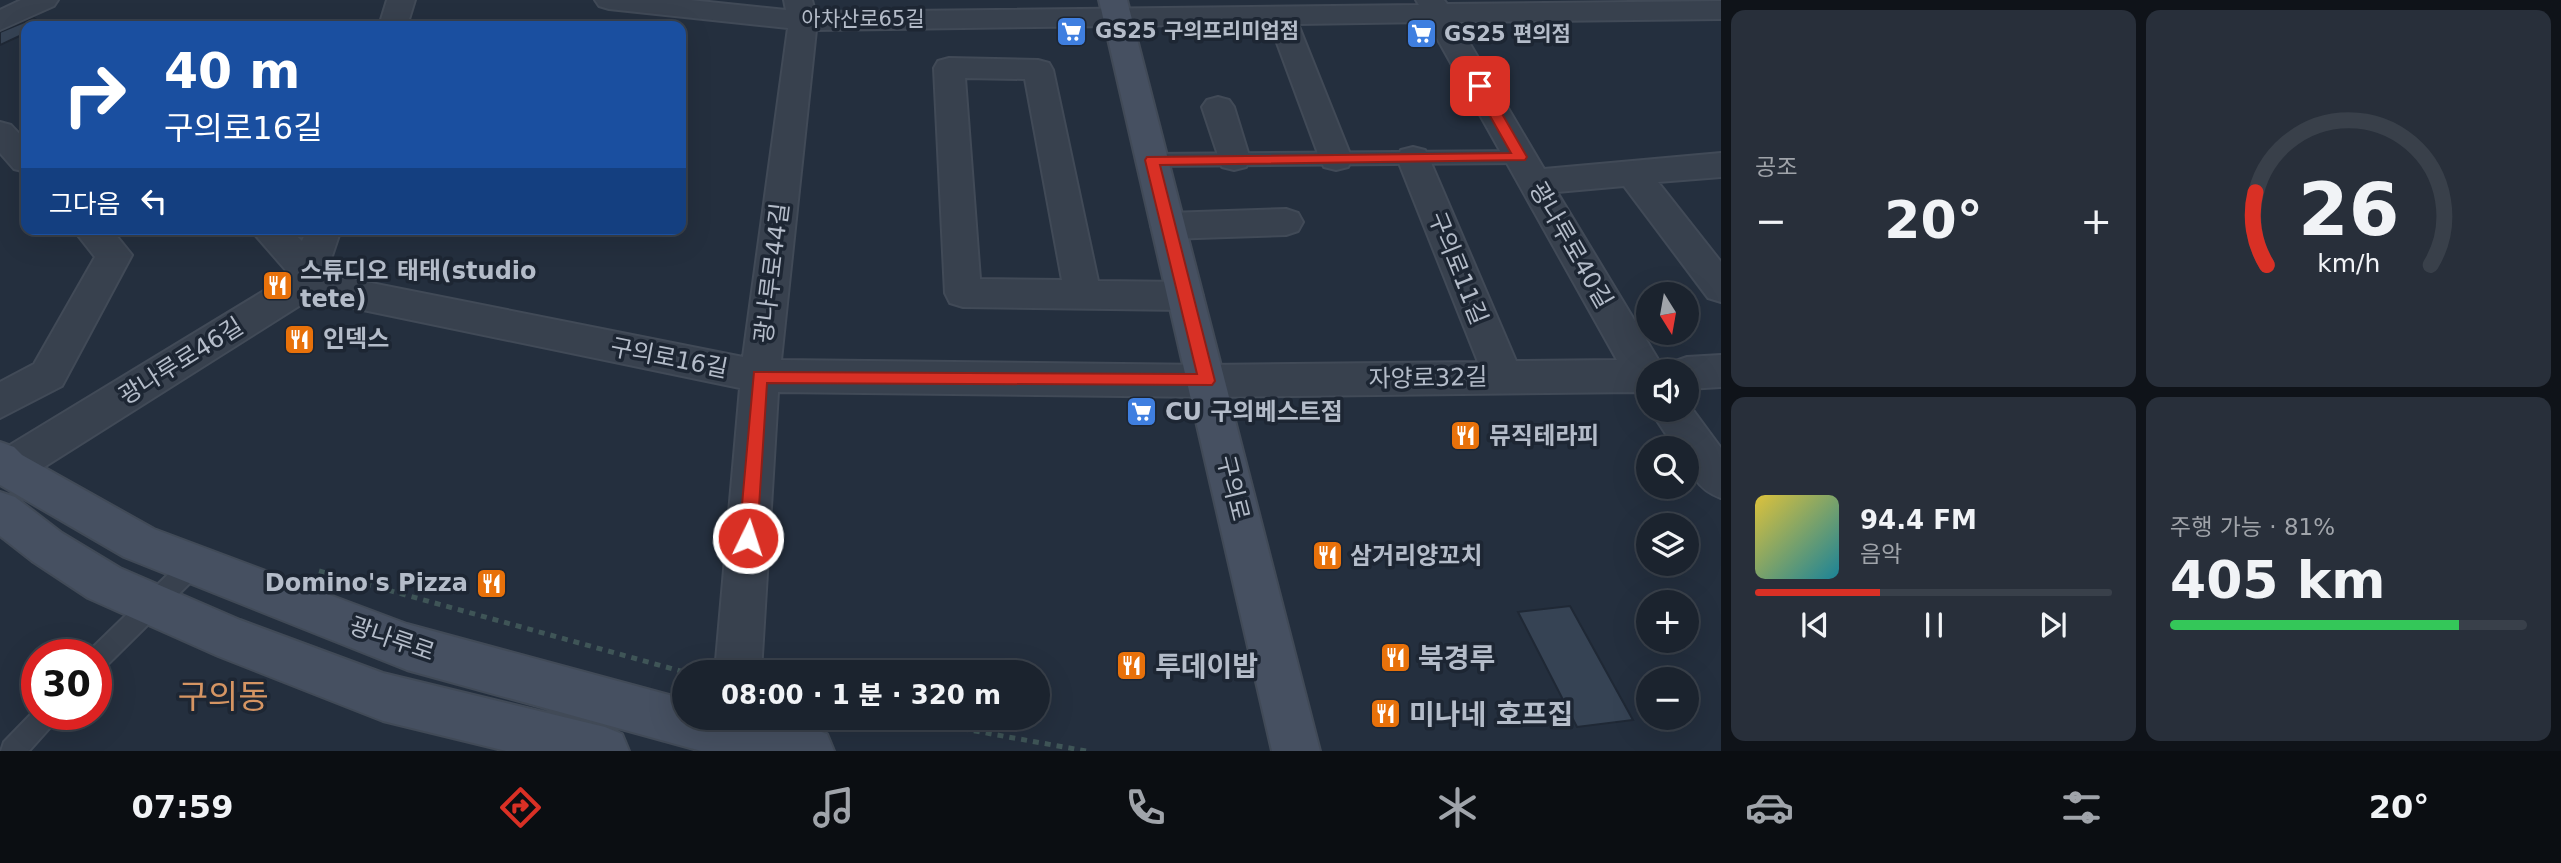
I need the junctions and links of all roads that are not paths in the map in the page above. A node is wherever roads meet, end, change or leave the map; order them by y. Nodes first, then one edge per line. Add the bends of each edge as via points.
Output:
1 (401, 0) edge
2 (609, 0) edge
3 (32, 2) edge
4 (1708, 7) edge
5 (1115, 8) edge
6 (1435, 8) edge
7 (801, 10) edge
8 (1281, 16) junction
9 (0, 21) edge
10 (47, 21) edge
11 (395, 21) edge
12 (1217, 107) dead end
13 (0, 133) edge
14 (21, 156) edge
15 (1413, 158) junction
16 (1234, 159) junction
17 (1336, 159) junction
18 (1152, 160) junction
19 (1721, 165) edge
20 (1527, 170) junction
21 (1632, 173) junction
22 (1286, 222) dead end
23 (1168, 226) junction
24 (96, 235) edge
25 (272, 235) edge
26 (322, 235) edge
27 (308, 277) junction
28 (1721, 288) edge
29 (1083, 295) junction
30 (1185, 296) junction
31 (1637, 359) edge
32 (1721, 371) edge
33 (1699, 372) edge
34 (760, 376) junction
35 (1503, 377) junction
36 (1636, 377) edge
37 (1207, 381) junction
38 (0, 401) edge
39 (1679, 422) edge
40 (2, 480) edge
41 (1721, 480) edge
42 (194, 564) junction
43 (153, 604) junction
44 (112, 644) edge
45 (739, 660) edge
46 (672, 712) edge
47 (32, 730) edge
48 (744, 730) edge
49 (13, 751) edge
50 (605, 751) edge
51 (810, 751) edge
52 (1296, 751) edge

1 - 11 street
2 - 7 street, 아차산로65길
3 - 9 street
3 - 10 street
4 - 6 street, 아차산로65길
5 - 7 street, 아차산로65길
5 - 8 street, 아차산로65길
5 - 18 main road, 구의로
6 - 8 street, 아차산로65길
6 - 20 street, 광나루로40길
7 - 34 street, 광나루로44길
8 - 17 street
12 - 16 street
13 - 14 street
15 - 17 lane
15 - 20 lane
15 - 35 street, 구의로11길
16 - 17 lane
16 - 18 lane
18 - 23 main road, 구의로
19 - 21 street
20 - 21 street
20 - 31 street, 광나루로40길
21 - 28 street
22 - 23 street
23 - 30 main road, 구의로
24 - 38 street via 114,255 48,375
25 - 27 street
26 - 27 street
27 - 34 street, 구의로16길
27 - 40 street, 광나루로46길
29 - 29 street via 963,293 949,68 1038,70
29 - 30 street
30 - 37 main road, 구의로
32 - 33 street
34 - 37 street, 구의로16길
34 - 45 street, 광나루로44길
35 - 36 street, 자양로32길
35 - 37 street, 자양로32길
37 - 52 main road, 구의로
39 - 41 street
40 - 42 main road, 광나루로
40 - 43 main road via 47,547 104,583
42 - 43 lane
42 - 46 main road, 광나루로 via 407,647
43 - 44 lane
43 - 50 main road via 383,697
47 - 49 lane
48 - 51 main road, 광나루로

